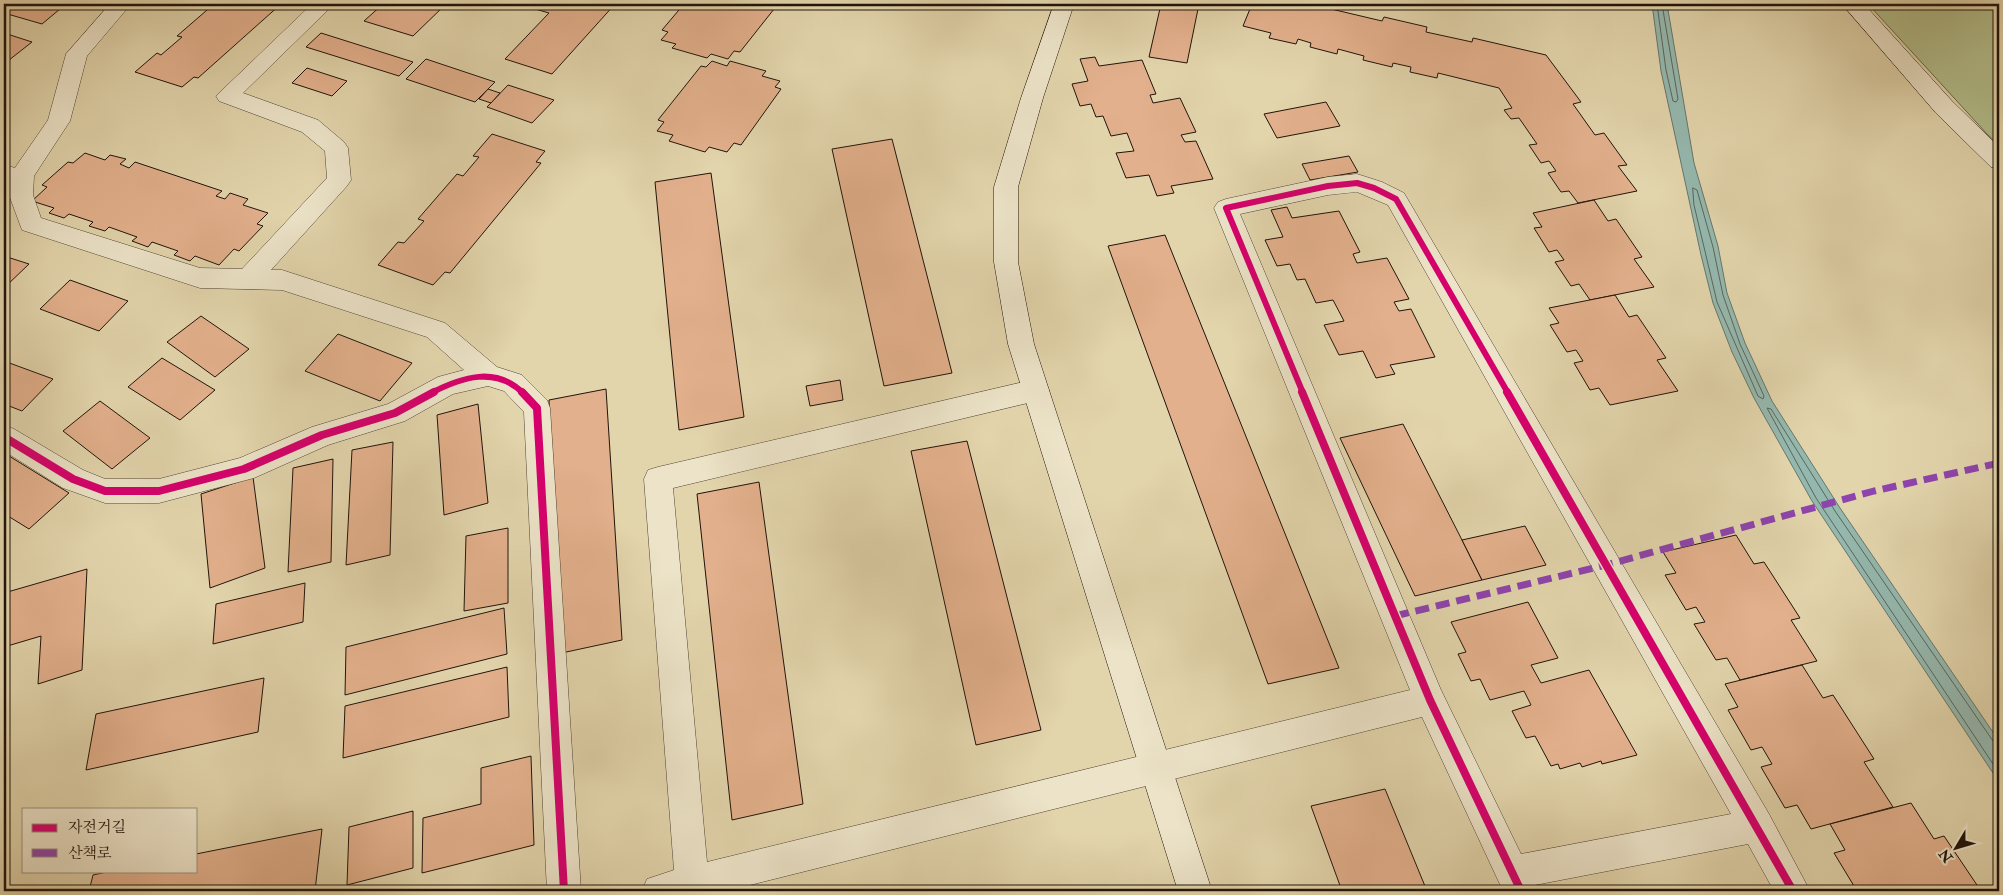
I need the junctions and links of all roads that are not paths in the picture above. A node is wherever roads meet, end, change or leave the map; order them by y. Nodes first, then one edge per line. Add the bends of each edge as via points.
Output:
1 (121, 4) edge
2 (324, 4) edge
3 (1064, 4) edge
4 (1852, 4) edge
5 (1999, 161) edge
6 (13, 172) edge
7 (248, 279) junction
8 (488, 375) junction
9 (1036, 390) junction
10 (4, 437) edge
11 (1430, 700) junction
12 (1157, 767) junction
13 (1757, 826) junction
14 (1517, 882) edge
15 (692, 883) junction
16 (564, 891) edge
17 (660, 891) edge
18 (1195, 891) edge
19 (1793, 891) edge

1 - 6 street via 77,54 59,121
2 - 7 street via 227,96 310,126 336,148 340,180
3 - 9 street via 1006,187 1006,262 1021,344
4 - 5 street via 1944,107
6 - 7 street via 30,224 200,278
7 - 8 street via 282,280 436,330
8 - 10 street via 447,385 395,413 322,435 244,469 159,491 105,491 74,479
8 - 16 street via 513,383 537,408
9 - 12 street
9 - 15 street via 658,479
11 - 12 street
11 - 13 street via 1226,208 1357,183 1396,199
11 - 14 street
12 - 15 street
12 - 18 street
13 - 14 street
13 - 19 street
15 - 17 street

